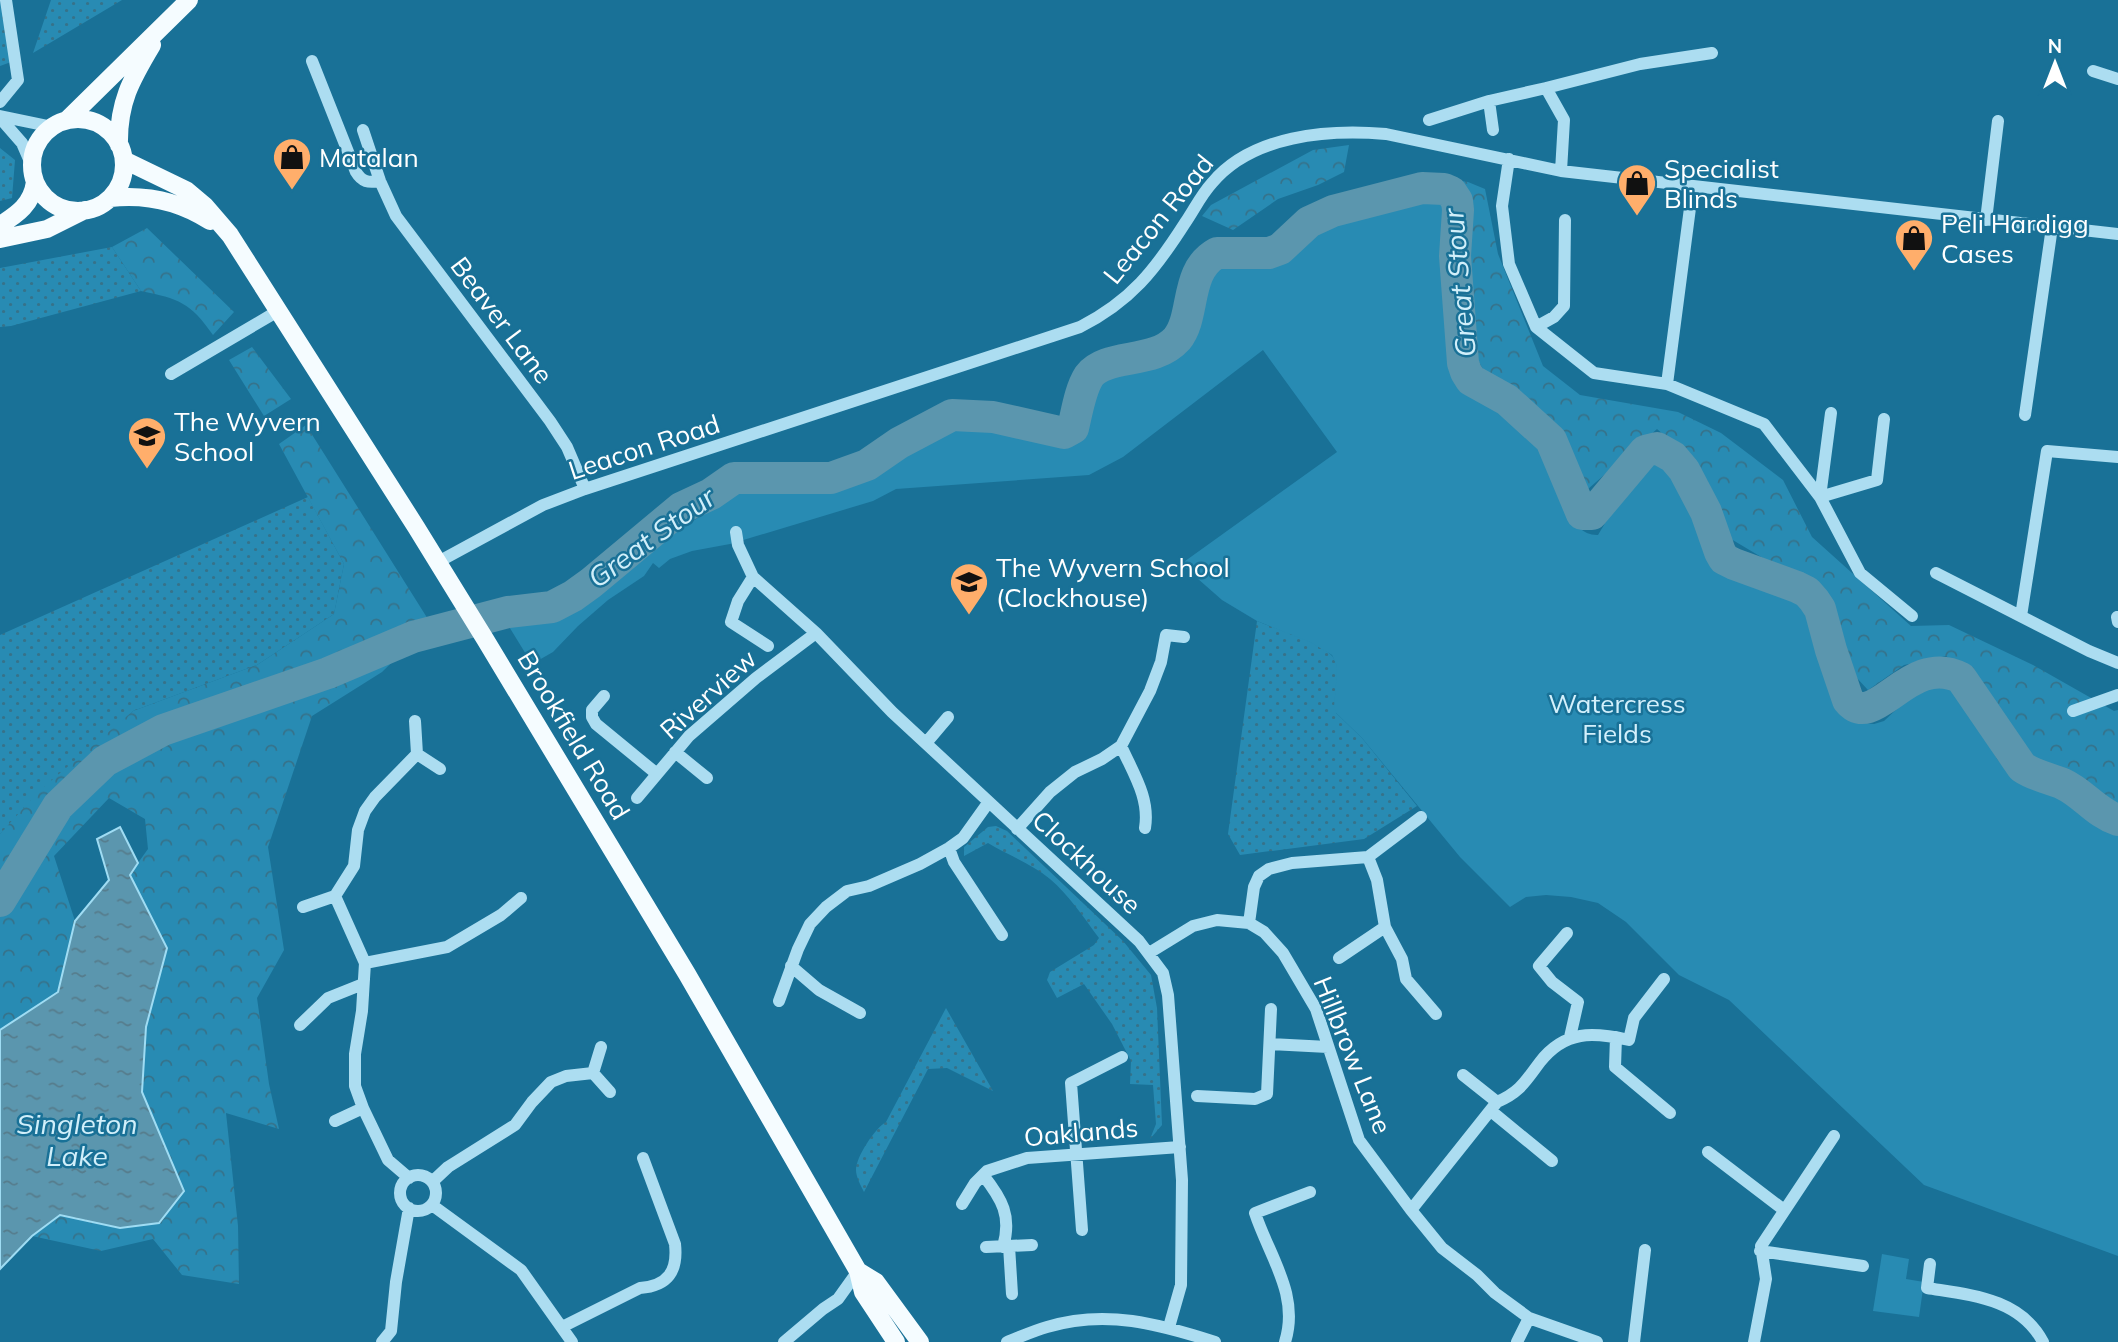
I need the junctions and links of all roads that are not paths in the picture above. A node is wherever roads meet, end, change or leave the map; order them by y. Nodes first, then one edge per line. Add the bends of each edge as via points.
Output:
1 (6, 0) edge
2 (188, 0) edge
3 (162, 27) junction
4 (1713, 53) dead end
5 (312, 61) dead end
6 (2093, 71) dead end
7 (2118, 79) edge
8 (1546, 88) junction
9 (1489, 101) junction
10 (0, 102) edge
11 (0, 117) edge
12 (1429, 120) dead end
13 (1998, 121) dead end
14 (60, 123) junction
15 (363, 130) dead end
16 (1493, 130) dead end
17 (121, 152) junction
18 (1509, 159) junction
19 (1561, 171) junction
20 (34, 174) junction
21 (380, 181) junction
22 (110, 198) junction
23 (1690, 208) dead end
24 (85, 210) junction
25 (1565, 220) dead end
26 (1986, 220) junction
27 (0, 225) edge
28 (2052, 227) junction
29 (2118, 234) edge
30 (230, 235) junction
31 (0, 239) edge
32 (278, 312) junction
33 (1536, 327) junction
34 (171, 374) dead end
35 (1667, 384) junction
36 (1832, 413) dead end
37 (2025, 415) dead end
38 (1884, 419) dead end
39 (2118, 457) edge
40 (585, 489) junction
41 (1820, 497) junction
42 (736, 532) dead end
43 (438, 562) junction
44 (1936, 573) dead end
45 (753, 577) junction
46 (1912, 616) dead end
47 (2021, 616) junction
48 (816, 633) junction
49 (1184, 638) dead end
50 (768, 646) dead end
51 (2118, 663) edge
52 (2118, 695) edge
53 (604, 696) dead end
54 (2073, 711) dead end
55 (948, 718) dead end
56 (415, 721) dead end
57 (926, 743) junction
58 (1121, 746) junction
59 (675, 752) junction
60 (418, 754) junction
61 (440, 769) dead end
62 (657, 774) junction
63 (707, 778) dead end
64 (637, 798) dead end
65 (988, 803) junction
66 (1421, 817) dead end
67 (1145, 828) dead end
68 (1017, 829) junction
69 (949, 848) junction
70 (1368, 857) junction
71 (335, 896) junction
72 (521, 898) dead end
73 (303, 907) dead end
74 (1249, 922) junction
75 (1385, 928) junction
76 (1567, 933) dead end
77 (1002, 935) dead end
78 (1149, 953) junction
79 (1339, 958) dead end
80 (365, 963) junction
81 (791, 966) junction
82 (1664, 979) dead end
83 (363, 984) junction
84 (779, 1001) dead end
85 (1270, 1009) dead end
86 (860, 1013) dead end
87 (1436, 1014) dead end
88 (300, 1025) dead end
89 (1570, 1037) junction
90 (1623, 1038) junction
91 (1270, 1044) junction
92 (601, 1047) dead end
93 (1328, 1047) junction
94 (1122, 1057) dead end
95 (593, 1073) junction
96 (1462, 1075) dead end
97 (610, 1092) dead end
98 (1197, 1096) dead end
99 (1494, 1106) junction
100 (363, 1108) junction
101 (1670, 1113) dead end
102 (335, 1121) dead end
103 (1834, 1136) dead end
104 (1180, 1147) junction
105 (1708, 1152) dead end
106 (1075, 1154) junction
107 (643, 1158) dead end
108 (1552, 1161) dead end
109 (983, 1175) junction
110 (410, 1178) junction
111 (432, 1182) junction
112 (1310, 1192) dead end
113 (961, 1204) dead end
114 (432, 1205) junction
115 (409, 1208) junction
116 (1410, 1210) junction
117 (1784, 1210) junction
118 (1082, 1230) dead end
119 (1032, 1245) dead end
120 (1006, 1246) junction
121 (986, 1247) dead end
122 (1644, 1250) dead end
123 (1760, 1251) junction
124 (1930, 1264) dead end
125 (1863, 1266) dead end
126 (858, 1271) junction
127 (1012, 1294) dead end
128 (1529, 1318) junction
129 (562, 1326) junction
130 (1169, 1326) junction
131 (382, 1342) edge
132 (572, 1342) edge
133 (784, 1342) edge
134 (896, 1342) edge
135 (919, 1342) edge
136 (1007, 1342) edge
137 (1215, 1342) edge
138 (1285, 1342) edge
139 (1517, 1342) edge
140 (1597, 1342) edge
141 (1634, 1342) edge
142 (1754, 1342) edge
143 (2043, 1342) edge

1 - 10 street via 18,80
2 - 3 main road
3 - 14 main road
3 - 17 main road via 125,94
4 - 8 street via 1640,64
5 - 21 street via 356,172 368,183
6 - 7 street
8 - 9 street
8 - 19 street via 1564,120
9 - 12 street
9 - 16 street
11 - 14 street
11 - 20 street via 22,143
13 - 26 street
14 - 17 main road via 77,119 97,123
14 - 20 main road via 45,132 35,148
15 - 21 street, Beaver Lane
17 - 22 main road via 121,180
17 - 30 main road, Brookfield Road via 186,190
18 - 19 street, Leacon Road
18 - 33 street via 1502,206 1509,264
18 - 40 street, Leacon Road via 1360,131 1310,135 1269,146 1231,164 1211,184 1147,278 1098,318 1048,339
19 - 26 street, Leacon Road
20 - 24 main road via 55,204
20 - 27 main road via 28,203
21 - 40 street, Beaver Lane via 417,247 567,447
22 - 24 main road
22 - 30 main road, Brookfield Road via 144,197 173,203
23 - 35 street
24 - 31 main road via 47,229
25 - 33 street via 1564,306
26 - 28 street, Leacon Road
28 - 29 street, Leacon Road
28 - 37 street
30 - 32 main road, Brookfield Road
32 - 34 street
32 - 43 main road, Brookfield Road
33 - 35 street via 1594,373
35 - 41 street via 1763,424
36 - 41 street
38 - 41 street via 1877,480
39 - 47 street via 2047,451
40 - 43 street, Leacon Road via 543,505
41 - 46 street via 1860,573
42 - 45 street, Clockhouse
43 - 126 main road, Brookfield Road via 687,974
44 - 47 street
45 - 48 street, Clockhouse
45 - 50 street via 731,622
47 - 51 street
48 - 57 street, Clockhouse
48 - 59 street, Riverview via 757,678
49 - 58 street via 1166,635 1150,691
52 - 54 street
53 - 62 street via 592,710 596,724
55 - 57 street
56 - 60 street
57 - 65 street, Clockhouse
58 - 67 street via 1145,800
58 - 68 street via 1075,772
59 - 62 street, Riverview
59 - 63 street
60 - 61 street
60 - 71 street via 365,811 354,866
62 - 64 street, Riverview
65 - 68 street, Clockhouse
65 - 69 street via 963,838
66 - 70 street
68 - 78 street, Clockhouse
69 - 77 street
69 - 81 street via 836,899 810,924
70 - 74 street via 1304,861 1269,869 1254,887
70 - 75 street
71 - 73 street
71 - 80 street
72 - 80 street via 447,947
74 - 78 street via 1217,920 1193,926
74 - 93 street, Hillbrow Lane via 1264,932 1298,976 1316,1009
75 - 79 street
75 - 87 street via 1402,959 1406,979
76 - 89 street via 1539,965 1578,1002
78 - 104 street, Clockhouse via 1163,973 1168,995
80 - 83 street
81 - 84 street
81 - 86 street
82 - 90 street
83 - 88 street via 328,998
83 - 100 street via 354,1074
85 - 91 street
89 - 90 street
89 - 99 street via 1542,1059 1514,1095
90 - 101 street via 1615,1067
91 - 93 street
91 - 98 street via 1267,1094 1255,1099
92 - 95 street
93 - 116 street, Hillbrow Lane via 1359,1140
94 - 106 street via 1071,1083
95 - 97 street
95 - 111 street via 551,1082 515,1125
96 - 99 street
99 - 108 street
99 - 116 street
100 - 102 street
100 - 110 street via 388,1160
103 - 117 street
104 - 106 street, Oaklands
104 - 130 street, Clockhouse via 1181,1285
105 - 117 street
106 - 109 street, Oaklands via 1027,1158
106 - 118 street
107 - 129 street via 674,1244 673,1268 666,1281 640,1288
109 - 113 street
109 - 120 street via 1008,1221
110 - 111 street via 420,1176
110 - 115 street via 401,1193
111 - 114 street via 436,1193
112 - 138 street via 1255,1213 1287,1290 1290,1306
114 - 115 street via 419,1211
114 - 129 street via 521,1270
115 - 131 street via 391,1331
116 - 128 street, Hillbrow Lane via 1442,1248
117 - 123 street
119 - 120 street
120 - 121 street
120 - 127 street
122 - 141 street
123 - 125 street
123 - 142 street via 1766,1279
124 - 143 street via 1927,1287 1995,1300 2025,1319
126 - 133 street via 838,1299
126 - 134 main road, Brookfield Road via 863,1292
126 - 135 main road, Brookfield Road via 876,1282
128 - 139 street
128 - 140 street, Hillbrow Lane
129 - 132 street
130 - 136 street via 1136,1320 1078,1320
130 - 137 street

